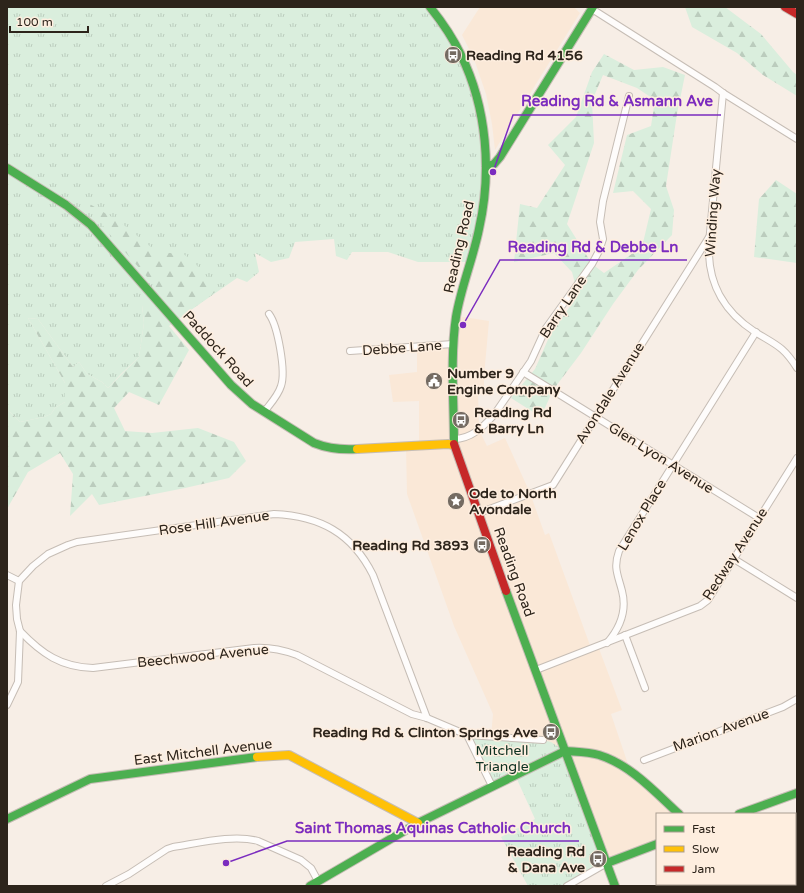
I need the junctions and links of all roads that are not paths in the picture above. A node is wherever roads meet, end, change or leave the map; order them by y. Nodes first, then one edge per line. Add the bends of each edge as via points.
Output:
1 (430, 7) edge
2 (785, 7) edge
3 (593, 8) edge
4 (797, 14) edge
5 (723, 93) junction
6 (630, 96) dead end
7 (797, 139) edge
8 (486, 167) junction
9 (7, 168) edge
10 (711, 234) junction
11 (269, 314) dead end
12 (756, 332) junction
13 (453, 344) junction
14 (350, 351) dead end
15 (797, 368) edge
16 (523, 372) junction
17 (264, 412) junction
18 (595, 417) junction
19 (454, 442) junction
20 (797, 458) edge
21 (672, 465) junction
22 (479, 513) junction
23 (759, 518) junction
24 (734, 559) junction
25 (7, 575) edge
26 (19, 581) junction
27 (797, 598) edge
28 (20, 631) junction
29 (625, 636) junction
30 (607, 643) junction
31 (536, 670) junction
32 (645, 688) dead end
33 (797, 699) edge
34 (7, 705) edge
35 (427, 718) junction
36 (467, 735) junction
37 (543, 740) dead end
38 (565, 751) junction
39 (644, 760) dead end
40 (492, 786) junction
41 (797, 793) edge
42 (679, 813) edge
43 (742, 813) edge
44 (7, 819) edge
45 (418, 823) junction
46 (656, 844) edge
47 (607, 863) junction
48 (318, 881) junction
49 (106, 886) edge
50 (310, 886) edge
51 (567, 886) edge
52 (615, 886) edge

1 - 8 main road, Reading Road via 458,49 471,80 482,119
2 - 4 main road
3 - 5 street
3 - 8 main road via 500,157 494,164
5 - 7 street
5 - 10 street, Winding Way
6 - 16 street, Barry Lane via 602,201 601,245 592,264 546,328 535,354
8 - 13 main road, Reading Road via 480,226 462,290
9 - 17 main road, Paddock Road via 66,205 91,225 231,385
10 - 12 street, Winding Way via 709,263 717,291 734,316
10 - 18 street, Avondale Avenue
11 - 17 street via 273,319 280,346 283,373 279,391
12 - 15 street, Winding Way via 784,350
12 - 21 street, Lenox Place
13 - 14 street, Debbe Lane
13 - 19 main road, Reading Road
16 - 18 street, Glen Lyon Avenue
16 - 19 street, Barry Lane via 488,422 466,438
17 - 19 main road, Paddock Road via 314,443 331,449
18 - 21 street, Glen Lyon Avenue
18 - 22 street, Avondale Avenue via 553,485
19 - 22 main road, Reading Road
20 - 23 street, Redway Avenue
21 - 23 street, Glen Lyon Avenue
21 - 30 street, Lenox Place via 619,551 616,572 623,598 623,615
22 - 31 main road, Reading Road
23 - 24 street, Redway Avenue
24 - 27 street
24 - 29 street, Redway Avenue via 708,600 700,606
25 - 26 street
26 - 28 street via 16,605
26 - 35 street, Rose Hill Avenue via 48,554 77,542 274,514 289,514 315,520 346,538 368,564
28 - 34 street via 18,682
28 - 35 street, Beechwood Avenue via 50,658 83,668 101,668 254,648 274,648 297,655 412,714
29 - 30 street, Redway Avenue
29 - 32 street
30 - 31 street
31 - 38 main road, Reading Road
33 - 39 street, Marion Avenue via 783,707
35 - 36 street, Beechwood Avenue
36 - 37 street, Beechwood Avenue
36 - 40 street
38 - 40 main road
38 - 42 main road via 587,752 619,763
38 - 47 main road, Reading Road
40 - 45 main road
41 - 43 main road
44 - 45 main road, East Mitchell Avenue via 90,779 254,757 289,755
45 - 48 main road
46 - 47 main road
47 - 51 street
47 - 52 main road, Reading Road
48 - 49 street via 311,868 301,860 258,841 236,838 167,849
48 - 50 main road

